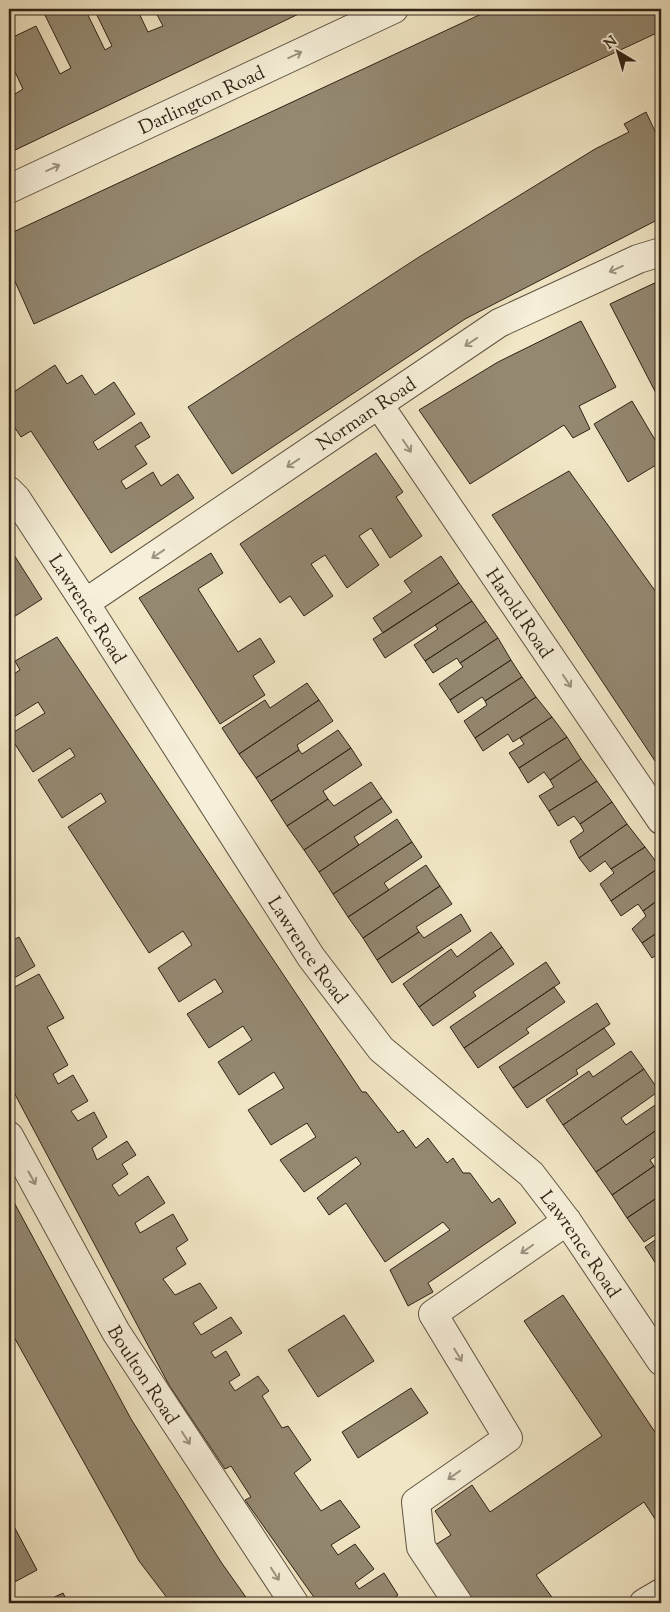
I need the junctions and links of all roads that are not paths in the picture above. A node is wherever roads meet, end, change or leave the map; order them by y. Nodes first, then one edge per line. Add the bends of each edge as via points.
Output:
1 (394, 9) edge
2 (9, 189) edge
3 (661, 252) edge
4 (379, 405) junction
5 (9, 491) edge
6 (85, 603) junction
7 (661, 820) edge
8 (9, 1136) edge
9 (567, 1221) junction
10 (661, 1361) edge
11 (661, 1593) edge
12 (294, 1603) edge
13 (458, 1603) edge
14 (644, 1603) edge

2 -> 1 street, Darlington Road
3 -> 4 street, Norman Road via 629,263 499,323
4 -> 6 street, Norman Road
4 -> 7 street, Harold Road
5 - 6 street, Lawrence Road
6 - 9 street, Lawrence Road via 311,957 381,1049 530,1174
8 -> 12 street, Boulton Road via 116,1332
9 - 10 street, Lawrence Road
9 -> 13 street via 433,1314 508,1438 416,1502 421,1547
11 - 14 street

